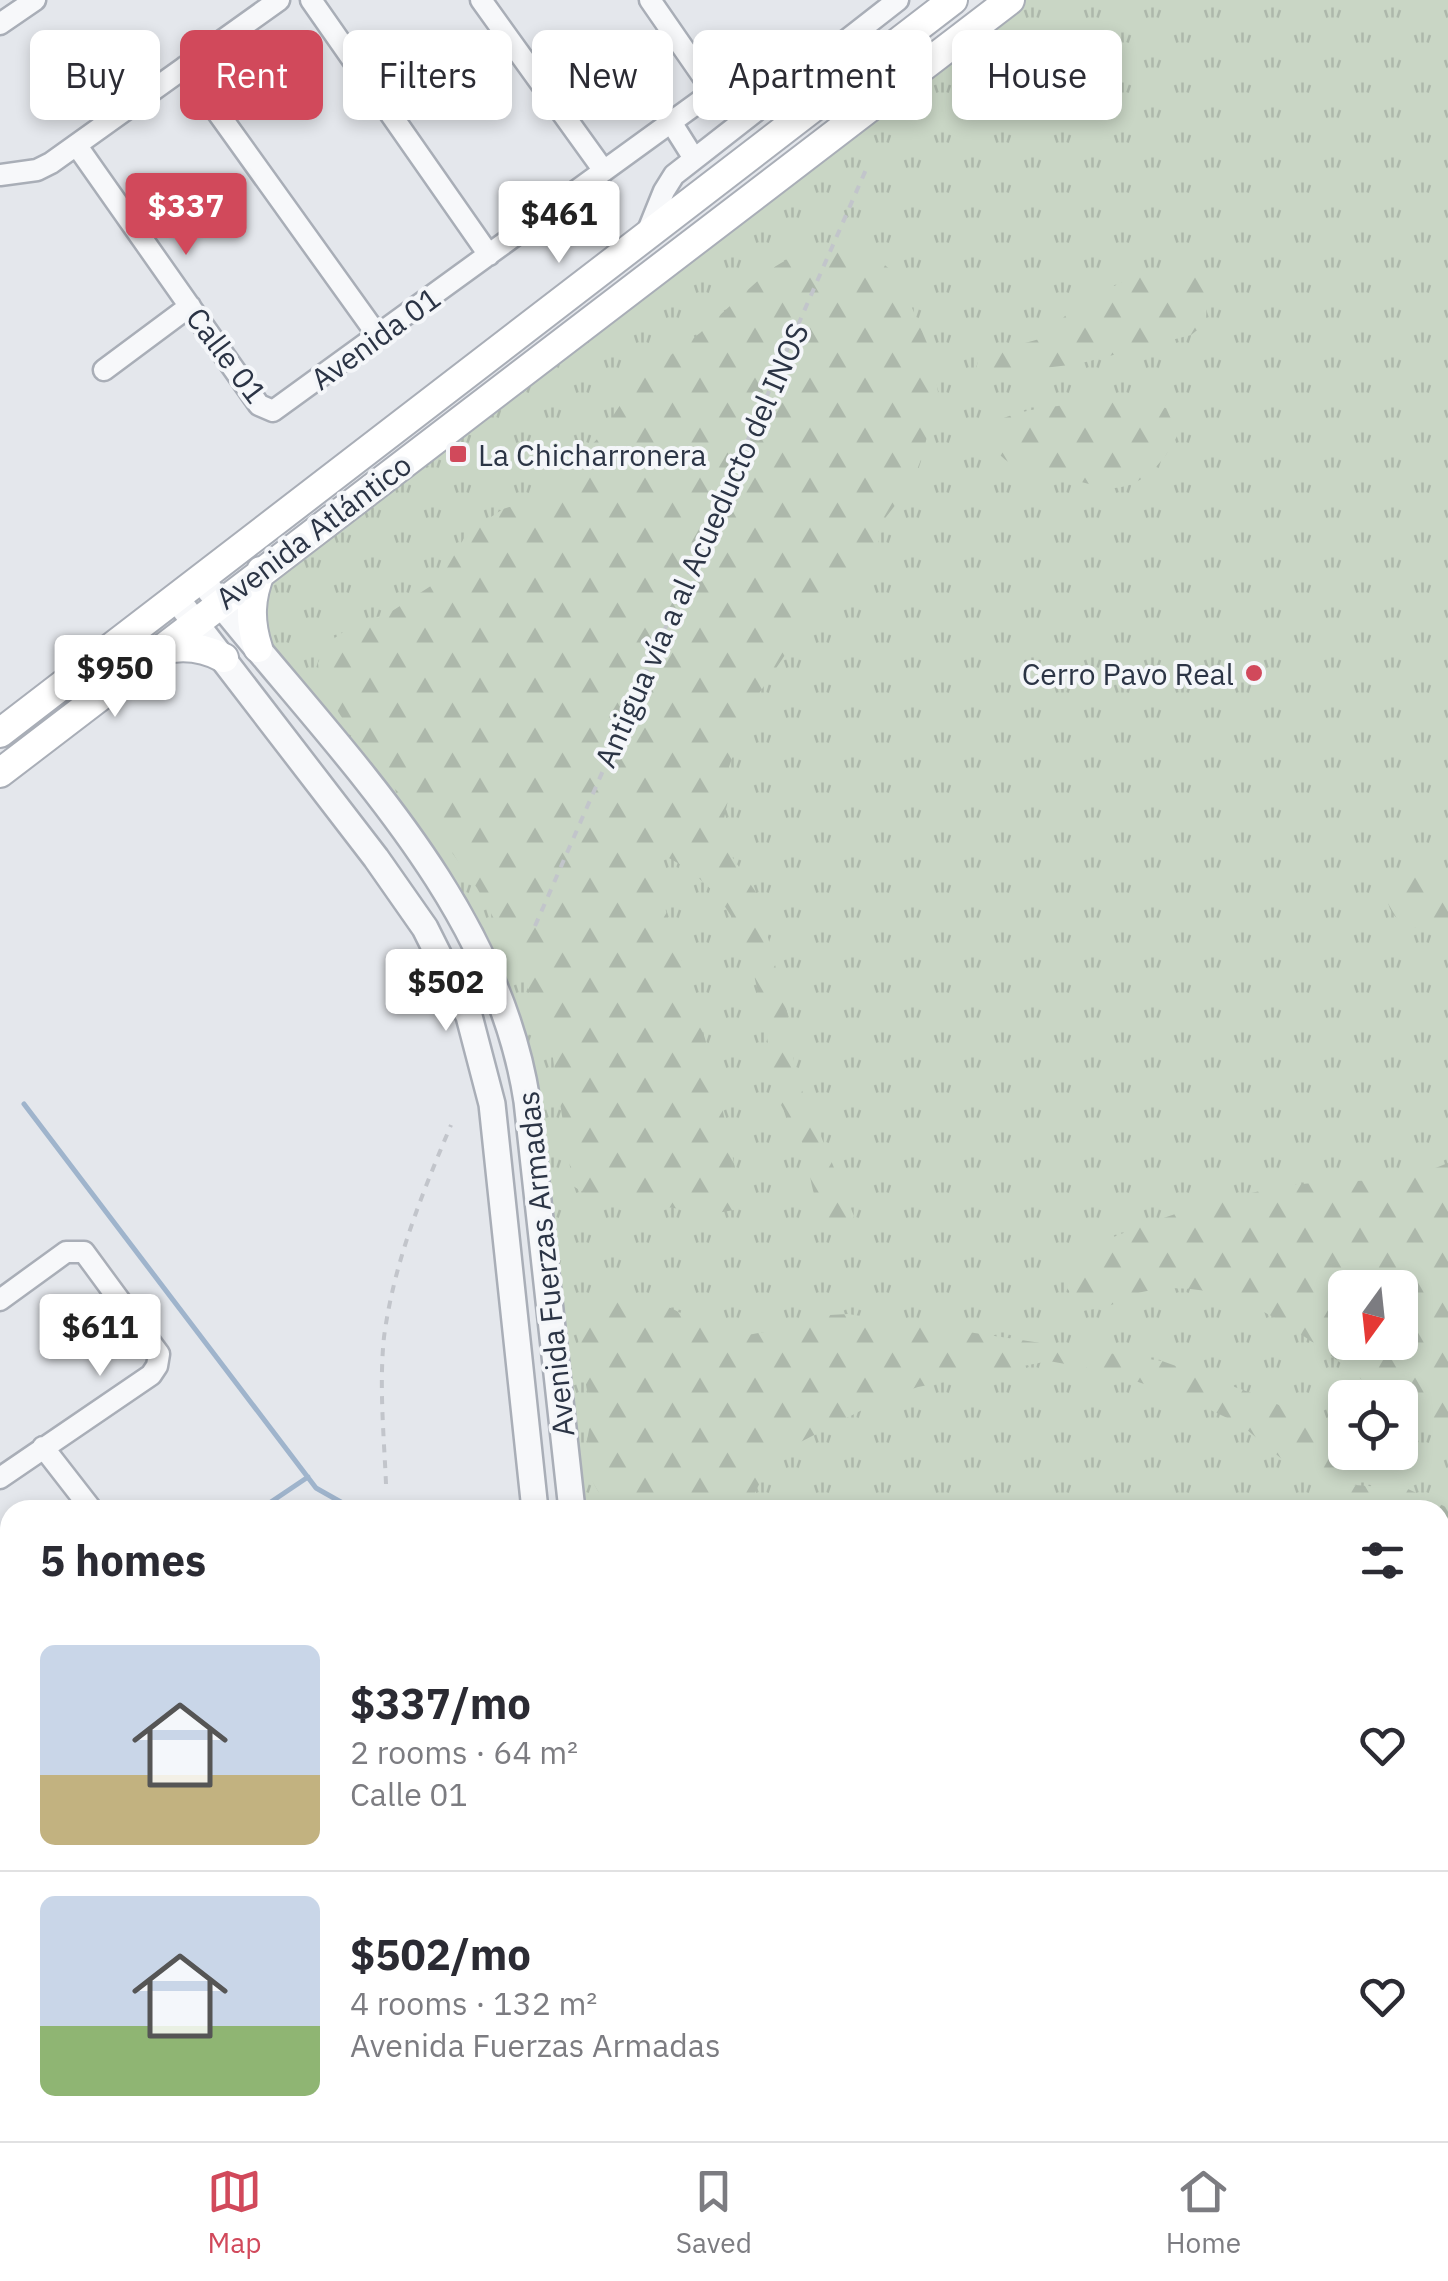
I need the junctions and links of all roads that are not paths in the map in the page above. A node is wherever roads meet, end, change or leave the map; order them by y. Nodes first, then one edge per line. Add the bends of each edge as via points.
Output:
1 (34, 0) edge
2 (279, 0) edge
3 (311, 0) edge
4 (481, 0) edge
5 (650, 0) edge
6 (898, 0) edge
7 (953, 0) edge
8 (1010, 0) edge
9 (0, 24) edge
10 (237, 30) edge
11 (180, 71) edge
12 (224, 120) edge
13 (671, 122) junction
14 (77, 146) junction
15 (694, 158) junction
16 (604, 171) junction
17 (0, 174) edge
18 (646, 236) junction
19 (489, 255) junction
20 (190, 306) junction
21 (378, 336) junction
22 (104, 370) dead end
23 (278, 409) joint
24 (261, 571) junction
25 (201, 579) junction
26 (176, 598) junction
27 (219, 603) junction
28 (195, 621) junction
29 (258, 648) junction
30 (158, 651) junction
31 (224, 658) junction
32 (0, 733) edge
33 (0, 773) edge
34 (0, 1300) edge
35 (43, 1447) junction
36 (0, 1478) edge
37 (84, 1500) edge
38 (534, 1500) edge
39 (571, 1500) edge

1 - 9 street
2 - 10 street
3 - 19 street
4 - 16 street
5 - 13 street, Avenida 01 via 719,99
6 - 15 street
7 - 18 main road, Avenida Atlántico
8 - 24 main road, Avenida Atlántico
11 - 14 street
12 - 21 street
13 - 15 street
13 - 16 street, Avenida 01
14 - 17 street via 38,170
14 - 20 street, Calle 01
15 - 18 street via 664,190
16 - 19 street, Avenida 01
18 - 25 main road, Avenida Atlántico
19 - 21 street, Avenida 01
20 - 22 street
20 - 23 street, Calle 01 via 260,406
21 - 23 street, Avenida 01
24 - 27 main road, Avenida Atlántico
24 - 29 main road via 250,616
25 - 26 main road, Avenida Atlántico
25 - 27 street, Avenida Fuerzas Armadas
26 - 28 street, Avenida Fuerzas Armadas
26 - 32 main road, Avenida Atlántico
27 - 28 main road, Avenida Atlántico
27 - 29 street, Avenida Fuerzas Armadas
28 - 30 main road, Avenida Atlántico
28 - 31 street, Avenida Fuerzas Armadas
29 - 39 street, Avenida Fuerzas Armadas via 438,881 483,955 507,1014 532,1134
30 - 31 main road via 184,646
30 - 33 main road, Avenida Atlántico
31 - 38 street, Avenida Fuerzas Armadas via 401,894 470,1016 494,1124
34 - 35 street via 66,1252 84,1252 159,1354 151,1374
35 - 36 street
35 - 37 street

